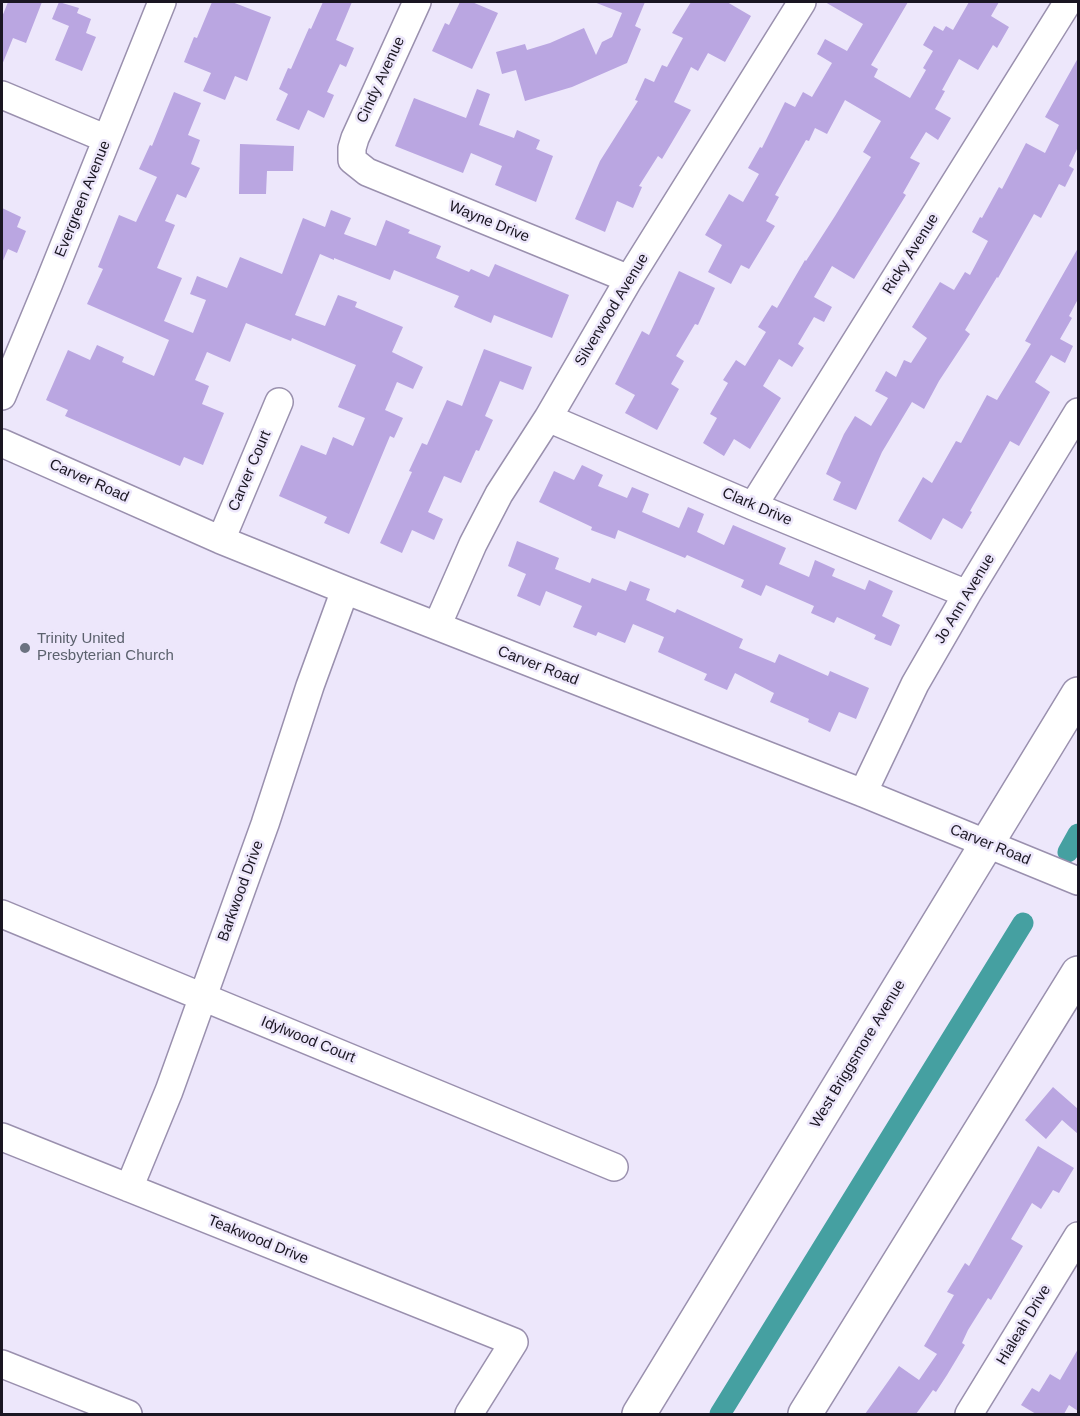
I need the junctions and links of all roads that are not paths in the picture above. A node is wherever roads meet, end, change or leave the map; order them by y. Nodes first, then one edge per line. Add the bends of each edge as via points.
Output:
1 (162, 2) edge
2 (417, 2) edge
3 (802, 2) edge
4 (1068, 2) edge
5 (2, 95) edge
6 (107, 139) junction
7 (352, 160) joint
8 (630, 279) junction
9 (2, 396) edge
10 (279, 402) dead end
11 (1078, 412) edge
12 (548, 418) junction
13 (2, 442) edge
14 (753, 506) junction
15 (221, 540) junction
16 (345, 590) junction
17 (967, 594) junction
18 (437, 626) junction
19 (1078, 694) edge
20 (863, 793) junction
21 (987, 843) junction
22 (1078, 881) edge
23 (2, 914) edge
24 (1078, 973) edge
25 (203, 997) junction
26 (2, 1137) edge
27 (614, 1167) dead end
28 (129, 1188) junction
29 (1078, 1236) edge
30 (2, 1364) edge
31 (128, 1414) edge
32 (470, 1414) edge
33 (639, 1414) edge
34 (805, 1414) edge
35 (969, 1414) edge

1 - 6 street, Evergreen Avenue
2 - 7 street, Cindy Avenue via 355,138
3 - 8 street, Silverwood Avenue
4 - 14 street, Ricky Avenue
5 - 6 street
6 - 9 street, Evergreen Avenue
7 - 8 street, Wayne Drive via 367,172
8 - 12 street, Silverwood Avenue
10 - 15 street, Carver Court
11 - 17 street, Jo Ann Avenue
12 - 14 street, Clark Drive
12 - 18 street, Silverwood Avenue via 499,494
13 - 15 street, Carver Road
14 - 17 street, Clark Drive
15 - 16 street, Carver Road
16 - 18 street, Carver Road
16 - 25 street, Barkwood Drive
17 - 20 street, Jo Ann Avenue via 915,684
18 - 20 street, Carver Road
19 - 21 main road, West Briggsmore Avenue
20 - 21 street, Carver Road
21 - 22 street, Carver Road
21 - 33 main road, West Briggsmore Avenue
23 - 25 street, Idylwood Court
24 - 34 main road
25 - 27 street, Idylwood Court
25 - 28 street, Barkwood Drive
26 - 28 street, Teakwood Drive
28 - 32 street, Teakwood Drive via 514,1342
29 - 35 street, Hialeah Drive
30 - 31 street

